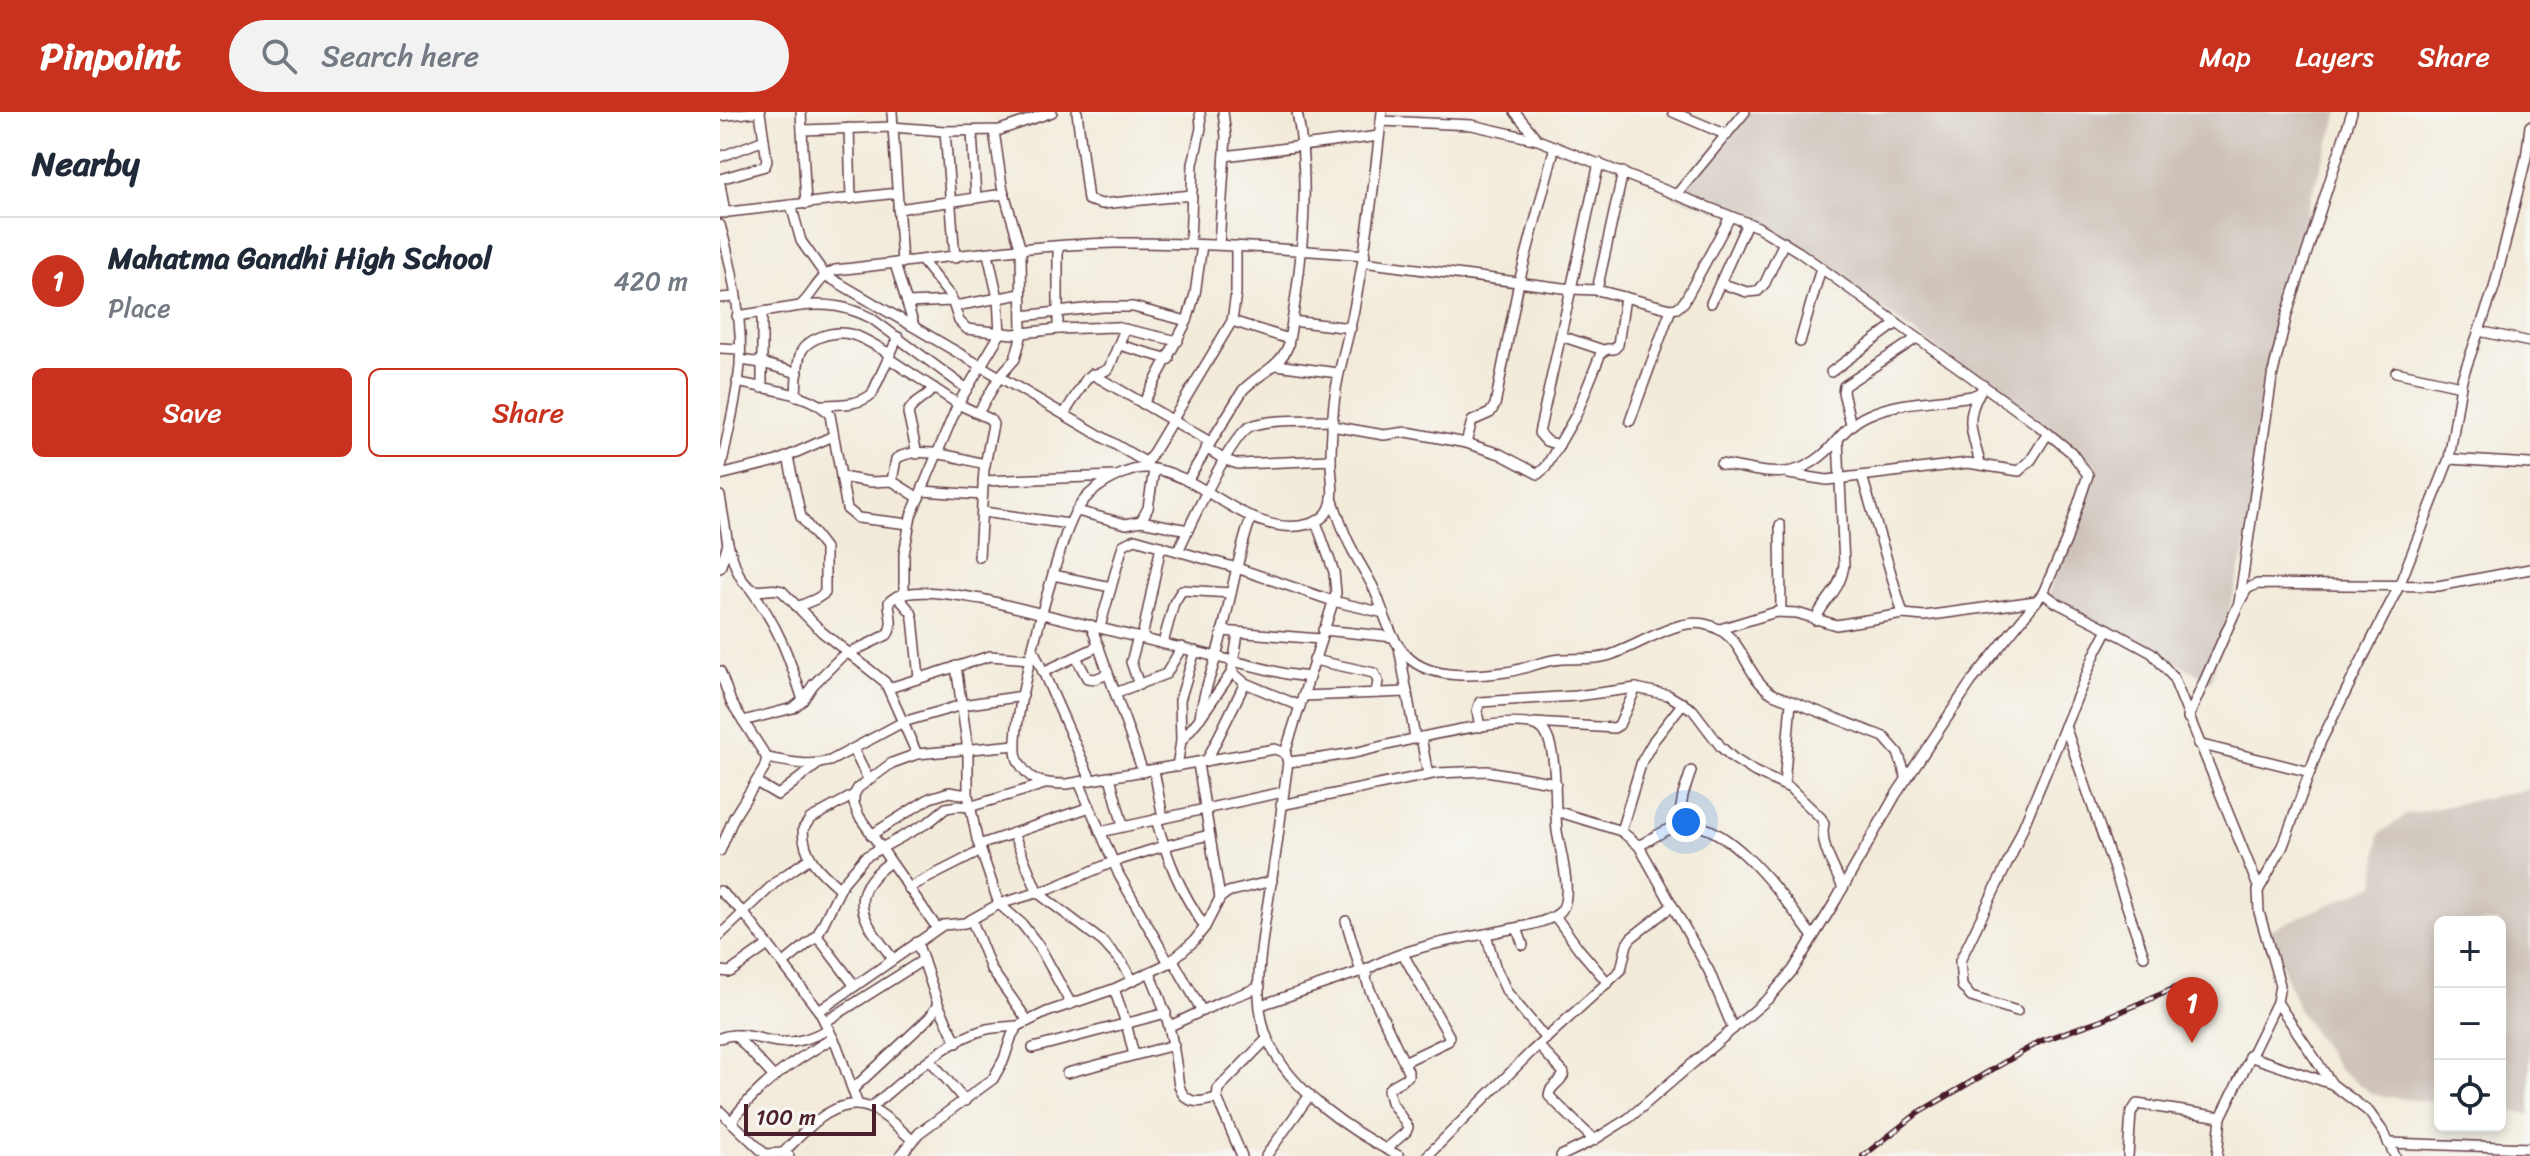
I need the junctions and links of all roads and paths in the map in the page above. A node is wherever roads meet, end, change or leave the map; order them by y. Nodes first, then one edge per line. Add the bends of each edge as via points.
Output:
1 (758, 112) edge
2 (801, 112) edge
3 (892, 112) edge
4 (1018, 112) edge
5 (1052, 112) edge
6 (1077, 112) edge
7 (1200, 112) edge
8 (1223, 112) edge
9 (1297, 112) edge
10 (1515, 112) edge
11 (1673, 112) edge
12 (1745, 112) edge
13 (2352, 112) edge
14 (742, 113) edge
15 (720, 116) edge
16 (1381, 116) edge
17 (1022, 123) junction
18 (2530, 126) edge
19 (892, 127) junction
20 (849, 128) junction
21 (802, 130) junction
22 (945, 131) junction
23 (994, 131) junction
24 (972, 132) junction
25 (1727, 135) junction
26 (1379, 136) junction
27 (764, 140) junction
28 (1538, 140) junction
29 (1555, 146) junction
30 (1302, 148) junction
31 (1225, 156) junction
32 (720, 157) edge
33 (1599, 163) junction
34 (1623, 172) junction
35 (720, 182) edge
36 (897, 193) junction
37 (1004, 194) junction
38 (1677, 194) junction
39 (1192, 195) junction
40 (976, 198) junction
41 (851, 199) junction
42 (950, 201) junction
43 (806, 204) junction
44 (791, 205) junction
45 (898, 209) junction
46 (722, 213) edge
47 (1730, 217) junction
48 (1747, 223) junction
49 (720, 225) edge
50 (1784, 242) junction
51 (1190, 244) junction
52 (1202, 245) junction
53 (1219, 245) junction
54 (1236, 246) junction
55 (1058, 247) junction
56 (1021, 250) junction
57 (1302, 251) junction
58 (988, 254) junction
59 (955, 258) junction
60 (1364, 258) junction
61 (922, 261) junction
62 (898, 264) junction
63 (1821, 268) junction
64 (825, 275) junction
65 (1519, 282) junction
66 (1720, 283) junction
67 (1571, 289) junction
68 (1597, 290) junction
69 (1021, 294) junction
70 (734, 297) junction
71 (1625, 297) junction
72 (720, 298) edge
73 (998, 298) junction
74 (907, 303) junction
75 (954, 303) junction
76 (1711, 303) dead end
77 (800, 306) junction
78 (1671, 309) junction
79 (762, 313) junction
80 (1058, 313) junction
81 (737, 316) junction
82 (1022, 316) junction
83 (1187, 321) junction
84 (1232, 321) junction
85 (1292, 321) junction
86 (1897, 323) junction
87 (915, 326) junction
88 (1351, 328) junction
89 (1058, 329) junction
90 (1125, 329) junction
91 (2479, 331) junction
92 (1000, 334) junction
93 (1022, 334) junction
94 (1561, 336) junction
95 (898, 337) junction
96 (1917, 338) junction
97 (1289, 339) junction
98 (1178, 341) junction
99 (1800, 342) dead end
100 (2530, 342) edge
101 (1119, 345) junction
102 (720, 348) edge
103 (740, 349) junction
104 (1603, 350) junction
105 (889, 356) junction
106 (1169, 359) junction
107 (740, 360) junction
108 (762, 363) junction
109 (981, 365) junction
110 (1276, 365) junction
111 (1831, 372) dead end
112 (2396, 372) dead end
113 (798, 373) junction
114 (1338, 373) junction
115 (1092, 374) junction
116 (1000, 376) junction
117 (737, 382) junction
118 (2461, 386) junction
119 (762, 388) junction
120 (934, 388) junction
121 (967, 389) junction
122 (1982, 390) junction
123 (796, 396) junction
124 (958, 404) junction
125 (1143, 404) junction
126 (822, 405) junction
127 (978, 413) junction
128 (1064, 414) junction
129 (1172, 420) junction
130 (1630, 421) dead end
131 (1332, 423) junction
132 (1851, 425) junction
133 (724, 433) edge
134 (2048, 433) junction
135 (833, 436) junction
136 (1838, 439) junction
137 (1466, 443) junction
138 (1208, 445) junction
139 (1559, 445) junction
140 (722, 450) edge
141 (937, 453) junction
142 (917, 454) junction
143 (788, 457) junction
144 (2449, 459) junction
145 (1225, 460) junction
146 (1331, 460) junction
147 (1980, 463) junction
148 (985, 464) junction
149 (1721, 464) dead end
150 (2530, 464) edge
151 (1148, 467) junction
152 (1787, 473) junction
153 (720, 474) edge
154 (1119, 476) junction
155 (1862, 476) junction
156 (841, 477) junction
157 (1839, 479) junction
158 (892, 481) junction
159 (983, 481) junction
160 (1187, 481) junction
161 (1207, 493) junction
162 (920, 494) junction
163 (982, 495) junction
164 (720, 496) edge
165 (1332, 498) junction
166 (1077, 511) junction
167 (983, 512) junction
168 (1251, 518) junction
169 (1141, 521) junction
170 (1316, 522) junction
171 (909, 524) junction
172 (1069, 524) junction
173 (1780, 525) dead end
174 (1188, 530) junction
175 (728, 544) junction
176 (1161, 546) junction
177 (1178, 551) junction
178 (979, 557) dead end
179 (720, 568) edge
180 (1237, 568) junction
181 (2530, 569) edge
182 (1053, 575) junction
183 (2399, 586) junction
184 (749, 587) junction
185 (1111, 587) junction
186 (1231, 593) junction
187 (2043, 593) junction
188 (900, 595) junction
189 (1333, 601) junction
190 (2036, 601) junction
191 (2239, 603) junction
192 (797, 607) junction
193 (1781, 611) junction
194 (1042, 613) junction
195 (1384, 613) junction
196 (1903, 614) junction
197 (1815, 620) junction
198 (1096, 626) junction
199 (1720, 629) junction
200 (2108, 629) junction
201 (1222, 631) junction
202 (1238, 633) junction
203 (1322, 634) junction
204 (1140, 638) junction
205 (1396, 641) junction
206 (1163, 643) junction
207 (1099, 646) junction
208 (1182, 647) junction
209 (1195, 651) junction
210 (848, 652) junction
211 (1032, 654) junction
212 (1076, 657) junction
213 (1216, 657) junction
214 (1314, 660) junction
215 (1233, 661) junction
216 (956, 666) junction
217 (720, 671) edge
218 (1043, 672) junction
219 (1232, 672) junction
220 (1108, 674) junction
221 (1309, 677) junction
222 (919, 678) junction
223 (1245, 683) junction
224 (813, 685) junction
225 (1139, 685) junction
226 (799, 687) junction
227 (889, 688) junction
228 (1636, 688) junction
229 (1407, 692) junction
230 (1115, 693) junction
231 (1376, 693) junction
232 (1023, 696) junction
233 (803, 700) junction
234 (1302, 701) junction
235 (731, 702) junction
236 (1791, 702) junction
237 (1683, 703) junction
238 (720, 704) edge
239 (962, 705) junction
240 (1200, 718) junction
241 (2188, 718) junction
242 (743, 721) junction
243 (903, 722) junction
244 (1531, 723) junction
245 (2065, 726) junction
246 (1480, 727) junction
247 (1418, 738) junction
248 (1181, 741) junction
249 (2198, 744) junction
250 (1016, 745) junction
251 (853, 749) junction
252 (968, 750) junction
253 (917, 754) junction
254 (767, 758) junction
255 (1286, 758) junction
256 (1202, 763) junction
257 (818, 764) junction
258 (1177, 767) junction
259 (1154, 770) junction
260 (1691, 771) dead end
261 (1143, 772) junction
262 (2310, 772) junction
263 (1428, 775) junction
264 (1110, 777) junction
265 (868, 779) junction
266 (1907, 779) junction
267 (1091, 780) junction
268 (756, 782) junction
269 (1079, 782) junction
270 (1556, 783) junction
271 (1045, 784) junction
272 (1784, 785) junction
273 (1283, 792) junction
274 (854, 795) junction
275 (968, 795) junction
276 (1281, 805) junction
277 (969, 807) junction
278 (1090, 807) junction
279 (1205, 809) junction
280 (1556, 811) junction
281 (1160, 818) junction
282 (1123, 826) junction
283 (1678, 826) junction
284 (724, 830) edge
285 (1621, 831) junction
286 (1100, 832) junction
287 (1013, 833) junction
288 (871, 835) junction
289 (1209, 835) junction
290 (1164, 846) junction
291 (1639, 846) junction
292 (880, 848) junction
293 (980, 848) junction
294 (720, 851) edge
295 (810, 858) junction
296 (890, 862) junction
297 (1113, 862) junction
298 (1272, 881) junction
299 (908, 888) junction
300 (1843, 888) junction
301 (840, 889) junction
302 (2259, 889) junction
303 (720, 891) edge
304 (1038, 893) junction
305 (1220, 898) junction
306 (999, 904) junction
307 (1672, 906) junction
308 (743, 912) junction
309 (1555, 916) junction
310 (972, 921) junction
311 (1346, 921) dead end
312 (1205, 927) junction
313 (937, 928) junction
314 (1517, 928) junction
315 (1486, 934) junction
316 (720, 935) edge
317 (817, 936) junction
318 (1813, 937) junction
319 (917, 942) junction
320 (768, 945) junction
321 (1523, 945) dead end
322 (1403, 954) junction
323 (2144, 956) dead end
324 (893, 959) junction
325 (923, 960) junction
326 (1171, 961) junction
327 (783, 964) junction
328 (1365, 970) junction
329 (721, 973) edge
330 (1150, 973) junction
331 (1133, 981) junction
332 (1608, 983) junction
333 (855, 986) junction
334 (1260, 987) junction
335 (1114, 989) junction
336 (2277, 1002) junction
337 (938, 1004) junction
338 (1071, 1004) junction
339 (1261, 1005) junction
340 (819, 1011) junction
341 (1202, 1011) junction
342 (2017, 1011) dead end
343 (1166, 1013) junction
344 (1126, 1023) junction
345 (1023, 1024) junction
346 (1170, 1026) junction
347 (829, 1029) junction
348 (1733, 1029) junction
349 (735, 1035) junction
350 (720, 1038) edge
351 (1267, 1039) junction
352 (1542, 1042) junction
353 (957, 1043) junction
354 (1174, 1045) junction
355 (1033, 1048) dead end
356 (1134, 1055) junction
357 (2249, 1056) junction
358 (930, 1060) junction
359 (1404, 1062) junction
360 (1067, 1073) dead end
361 (773, 1076) junction
362 (2332, 1084) junction
363 (853, 1089) junction
364 (1310, 1095) junction
365 (1217, 1098) junction
366 (965, 1101) junction
367 (858, 1105) junction
368 (870, 1108) junction
369 (720, 1111) edge
370 (2221, 1117) junction
371 (731, 1122) junction
372 (912, 1140) junction
373 (1594, 1140) junction
374 (2388, 1143) junction
375 (2530, 1148) edge
376 (1386, 1149) junction
377 (786, 1154) edge
378 (766, 1155) edge
379 (900, 1156) edge
380 (1242, 1156) edge
381 (1266, 1156) edge
382 (1399, 1156) edge
383 (1427, 1156) edge
384 (1561, 1156) edge
385 (2128, 1156) edge
386 (2217, 1156) edge
387 (2395, 1156) edge

1 - 14 street
1 - 27 street
2 - 21 street
3 - 19 street
4 - 17 street
5 - 17 street
6 - 39 street via 1088,200 1102,204
7 - 39 street
8 - 31 street
9 - 30 street
10 - 28 street
11 - 25 street
12 - 25 street
13 - 191 street via 2272,377
14 - 15 street
16 - 26 street
16 - 28 street via 1472,125
17 - 23 street
18 - 91 street via 2494,288
19 - 20 street
19 - 22 street
19 - 36 street
20 - 21 street
20 - 41 street
21 - 43 street
22 - 24 street
22 - 42 street
23 - 24 street
23 - 37 street
24 - 40 street
25 - 38 street
26 - 30 street
26 - 60 street
27 - 32 street
27 - 35 street via 765,166
28 - 29 street
29 - 33 street
29 - 65 street
30 - 31 street
30 - 57 street
31 - 53 street
33 - 34 street
33 - 67 street
34 - 38 street
34 - 68 street
35 - 46 street
36 - 41 street
36 - 45 street
37 - 40 street
37 - 56 street
38 - 47 street
39 - 51 street
40 - 42 street
41 - 43 street
42 - 45 street
42 - 59 street
43 - 44 street
44 - 46 street
44 - 64 street via 801,241
45 - 62 street
47 - 48 street
47 - 78 street via 1684,302
48 - 50 street
48 - 66 street
49 - 70 street
50 - 63 street
50 - 66 street via 1758,291
51 - 52 street
51 - 55 street
52 - 53 street
52 - 83 street
53 - 54 street
54 - 57 street
54 - 84 street
55 - 56 street
55 - 80 street
56 - 58 street
56 - 69 street
57 - 60 street
57 - 85 street
58 - 59 street
58 - 73 street
59 - 61 street
60 - 65 street
60 - 88 street
61 - 62 street
61 - 75 street
62 - 64 street
62 - 74 street
63 - 86 street
63 - 99 street
64 - 77 street
64 - 87 street
65 - 67 street
65 - 137 street via 1495,405 1472,421
66 - 76 street
67 - 68 street
67 - 94 street
68 - 71 street
69 - 73 street
69 - 82 street
70 - 72 street
70 - 81 street
71 - 78 street
71 - 104 street via 1618,345
73 - 75 street
73 - 92 street
74 - 75 street
74 - 87 street
75 - 92 street via 967,329
77 - 79 street
77 - 95 street via 843,306
78 - 130 street
79 - 81 street
79 - 108 street
80 - 82 street
80 - 83 street via 1133,307
80 - 89 street
81 - 103 street
82 - 93 street
83 - 98 street
84 - 97 street
84 - 129 street
85 - 88 street
85 - 97 street
86 - 96 street
86 - 111 street
87 - 109 street
88 - 114 street
89 - 90 street
89 - 93 street
90 - 98 street
90 - 101 street
91 - 100 street
91 - 118 street
92 - 93 street
92 - 109 street
93 - 116 street via 1015,359
94 - 104 street
94 - 139 street via 1539,433
95 - 105 street
95 - 121 street
96 - 122 street
96 - 132 street via 1844,386
97 - 110 street
98 - 106 street
101 - 106 street
101 - 115 street via 1109,368
102 - 103 street
103 - 107 street
104 - 139 street
105 - 113 street via 854,334 833,332 803,348
105 - 120 street
105 - 126 street via 866,399
106 - 125 street
107 - 108 street
107 - 117 street
108 - 113 street
108 - 119 street
109 - 116 street
109 - 121 street
110 - 114 street
110 - 138 street via 1243,390
112 - 118 street
113 - 123 street
114 - 131 street
115 - 125 street
115 - 128 street
116 - 127 street
116 - 128 street
117 - 119 street
117 - 133 street
118 - 144 street
119 - 123 street
120 - 124 street
120 - 142 street via 908,413
121 - 124 street
122 - 132 street via 1894,406
122 - 134 street
122 - 147 street via 1969,421
123 - 126 street
124 - 127 street
124 - 141 street
125 - 129 street
126 - 135 street via 830,415
127 - 148 street via 993,424
128 - 151 street
129 - 138 street
129 - 151 street
131 - 137 street via 1384,435 1407,432
131 - 145 street via 1252,426
131 - 146 street
132 - 136 street
133 - 140 street
134 - 147 street via 2019,471
134 - 187 street via 2088,475
135 - 143 street
135 - 156 street
136 - 152 street via 1808,465
136 - 157 street
137 - 139 street via 1538,474
138 - 145 street
138 - 160 street
140 - 153 street
141 - 142 street
141 - 148 street
141 - 162 street
142 - 158 street via 896,459
143 - 153 street
143 - 192 street via 801,517 827,556 825,593
144 - 150 street
144 - 183 street
145 - 146 street
145 - 161 street
146 - 165 street
147 - 155 street
148 - 159 street
149 - 152 street
151 - 154 street
151 - 160 street
151 - 169 street via 1148,508
152 - 157 street
154 - 159 street
154 - 166 street via 1098,487
155 - 157 street
155 - 196 street
156 - 158 street
156 - 171 street via 852,514
157 - 197 street via 1844,565 1840,584
158 - 162 street
159 - 163 street
160 - 161 street
161 - 168 street
161 - 174 street
162 - 163 street
162 - 171 street
163 - 167 street
164 - 175 street
165 - 170 street via 1327,513
165 - 195 street
166 - 169 street via 1126,524
166 - 172 street
167 - 172 street
167 - 178 street
168 - 170 street via 1294,528
168 - 180 street
169 - 174 street
170 - 189 street via 1334,572
171 - 188 street
172 - 182 street
173 - 193 street
174 - 177 street
175 - 179 street
175 - 184 street
176 - 177 street
176 - 185 street via 1128,541
176 - 204 street
177 - 180 street
180 - 186 street
180 - 189 street
181 - 183 street via 2438,586
182 - 185 street
182 - 194 street
183 - 191 street via 2257,584
183 - 262 street
184 - 192 street via 776,588
184 - 226 street via 781,636
185 - 198 street
186 - 201 street
186 - 206 street via 1182,590
187 - 190 street
187 - 200 street
188 - 194 street via 959,596
188 - 210 street via 889,602 892,622 887,635
188 - 222 street via 913,618
189 - 195 street
189 - 203 street
190 - 196 street via 1924,616
190 - 266 street via 1971,682
191 - 241 street
192 - 210 street
193 - 197 street
193 - 199 street
194 - 198 street
194 - 211 street
195 - 205 street
196 - 197 street via 1836,625
198 - 204 street
198 - 207 street
199 - 205 street via 1692,622 1607,656 1490,673 1433,671 1407,657
199 - 236 street via 1738,644 1759,683
200 - 241 street via 2143,647 2167,669
200 - 245 street
201 - 202 street
201 - 213 street
202 - 203 street
202 - 215 street
203 - 205 street
203 - 214 street
204 - 206 street
204 - 225 street via 1131,662
205 - 229 street
206 - 208 street
207 - 212 street
207 - 220 street
208 - 209 street
208 - 225 street via 1166,674
209 - 213 street
209 - 248 street via 1180,700
210 - 224 street
210 - 227 street
211 - 216 street via 999,655
211 - 218 street
211 - 232 street
212 - 218 street
212 - 220 street via 1087,678
213 - 215 street
213 - 240 street
214 - 221 street
214 - 231 street via 1374,673
215 - 219 street
215 - 221 street
216 - 222 street
216 - 239 street
217 - 235 street
218 - 267 street
219 - 223 street
219 - 240 street
220 - 230 street
221 - 234 street
222 - 227 street
223 - 234 street
223 - 256 street
224 - 226 street
224 - 233 street
225 - 230 street
226 - 233 street
227 - 243 street
228 - 237 street
228 - 244 street via 1614,728
228 - 246 street via 1480,702
229 - 231 street
229 - 247 street
230 - 261 street
231 - 234 street
232 - 239 street
232 - 250 street
233 - 242 street via 793,708
234 - 255 street
235 - 238 street
235 - 242 street
236 - 266 street via 1884,737 1898,753
236 - 272 street
237 - 272 street via 1733,758
237 - 285 street via 1642,761
239 - 243 street
239 - 252 street
240 - 248 street
241 - 249 street
242 - 254 street
243 - 251 street
243 - 253 street
244 - 246 street
244 - 270 street via 1550,743
245 - 323 street
245 - 342 street via 1960,961 1962,986 1971,997
246 - 247 street
247 - 255 street via 1352,753
247 - 263 street
248 - 258 street
249 - 262 street
249 - 302 street
250 - 252 street
250 - 271 street via 1030,778
251 - 257 street
251 - 265 street
252 - 253 street
252 - 275 street
253 - 265 street
254 - 257 street
254 - 268 street
255 - 256 street via 1275,749
255 - 273 street
256 - 258 street
256 - 279 street
257 - 268 street via 778,795
258 - 259 street
259 - 261 street
259 - 281 street
260 - 283 street
261 - 264 street
262 - 302 street via 2283,846
263 - 270 street via 1487,771
263 - 276 street
264 - 267 street
264 - 282 street
265 - 274 street
266 - 300 street
267 - 269 street
268 - 284 street
269 - 271 street
269 - 278 street
270 - 280 street
271 - 277 street
272 - 300 street via 1821,818 1824,843
273 - 276 street
273 - 279 street
274 - 288 street
274 - 295 street via 805,824
275 - 277 street
275 - 288 street via 949,792 930,798
276 - 298 street
277 - 292 street via 946,808
277 - 293 street
278 - 286 street
278 - 287 street
279 - 281 street
279 - 289 street
280 - 285 street
280 - 309 street via 1567,895
281 - 282 street
281 - 290 street
282 - 286 street
283 - 291 street
283 - 318 street via 1702,828 1724,838 1756,863
284 - 294 street
285 - 291 street
286 - 297 street
287 - 293 street
287 - 304 street
288 - 292 street
289 - 290 street
289 - 305 street
290 - 297 street
290 - 312 street via 1180,889
291 - 307 street
292 - 296 street
292 - 301 street via 857,864
293 - 299 street
293 - 306 street
295 - 301 street
295 - 308 street
296 - 299 street
296 - 324 street via 873,878 861,908
297 - 304 street
297 - 326 street
298 - 305 street
298 - 334 street
299 - 313 street
300 - 318 street
301 - 317 street
302 - 336 street via 2257,902 2279,975
303 - 308 street
304 - 306 street
304 - 331 street via 1103,942
305 - 312 street
306 - 310 street
306 - 338 street via 1039,946
307 - 332 street via 1631,938 1621,970
307 - 348 street via 1709,971
308 - 316 street
308 - 320 street
309 - 314 street
309 - 332 street
310 - 313 street
310 - 345 street via 991,969
311 - 328 street
312 - 326 street
313 - 319 street
314 - 315 street
314 - 321 street
315 - 322 street
315 - 352 street via 1507,992
317 - 327 street
317 - 333 street
318 - 348 street via 1769,998
319 - 324 street
319 - 325 street
320 - 327 street
320 - 329 street
322 - 328 street
322 - 359 street via 1449,1036 1441,1046
324 - 333 street
325 - 337 street
325 - 347 street
326 - 330 street
326 - 341 street
327 - 340 street
328 - 339 street
328 - 359 street
330 - 331 street
330 - 343 street
331 - 335 street
332 - 352 street
333 - 340 street
334 - 339 street
334 - 341 street
335 - 338 street
335 - 344 street
336 - 357 street
336 - 362 street
337 - 353 street
337 - 363 street
338 - 345 street
339 - 351 street
340 - 347 street
341 - 346 street
343 - 344 street
343 - 346 street
344 - 355 street
344 - 356 street
345 - 353 street via 989,1028
345 - 366 street via 1012,1035 1000,1070
346 - 354 street
347 - 349 street via 791,1042
347 - 361 street
347 - 363 street
348 - 373 street via 1629,1118
349 - 350 street
349 - 361 street
351 - 364 street
351 - 365 street via 1221,1083
352 - 373 street via 1564,1073 1549,1096
352 - 383 street
353 - 358 street
354 - 356 street
354 - 365 street via 1183,1096 1197,1102
356 - 360 street
357 - 362 street
357 - 370 street
358 - 366 street
358 - 368 street
359 - 376 street via 1408,1076 1392,1085 1388,1095 1408,1127
361 - 371 street
362 - 374 street via 2369,1112
363 - 367 street
364 - 376 street
364 - 381 street
365 - 380 street
366 - 372 street
367 - 368 street
367 - 377 street via 814,1122
368 - 372 street
369 - 371 street
370 - 385 street via 2137,1104 2131,1113
370 - 386 street
371 - 378 street
372 - 379 street
373 - 384 street
374 - 375 street
374 - 387 street
376 - 382 street
377 - 378 street

